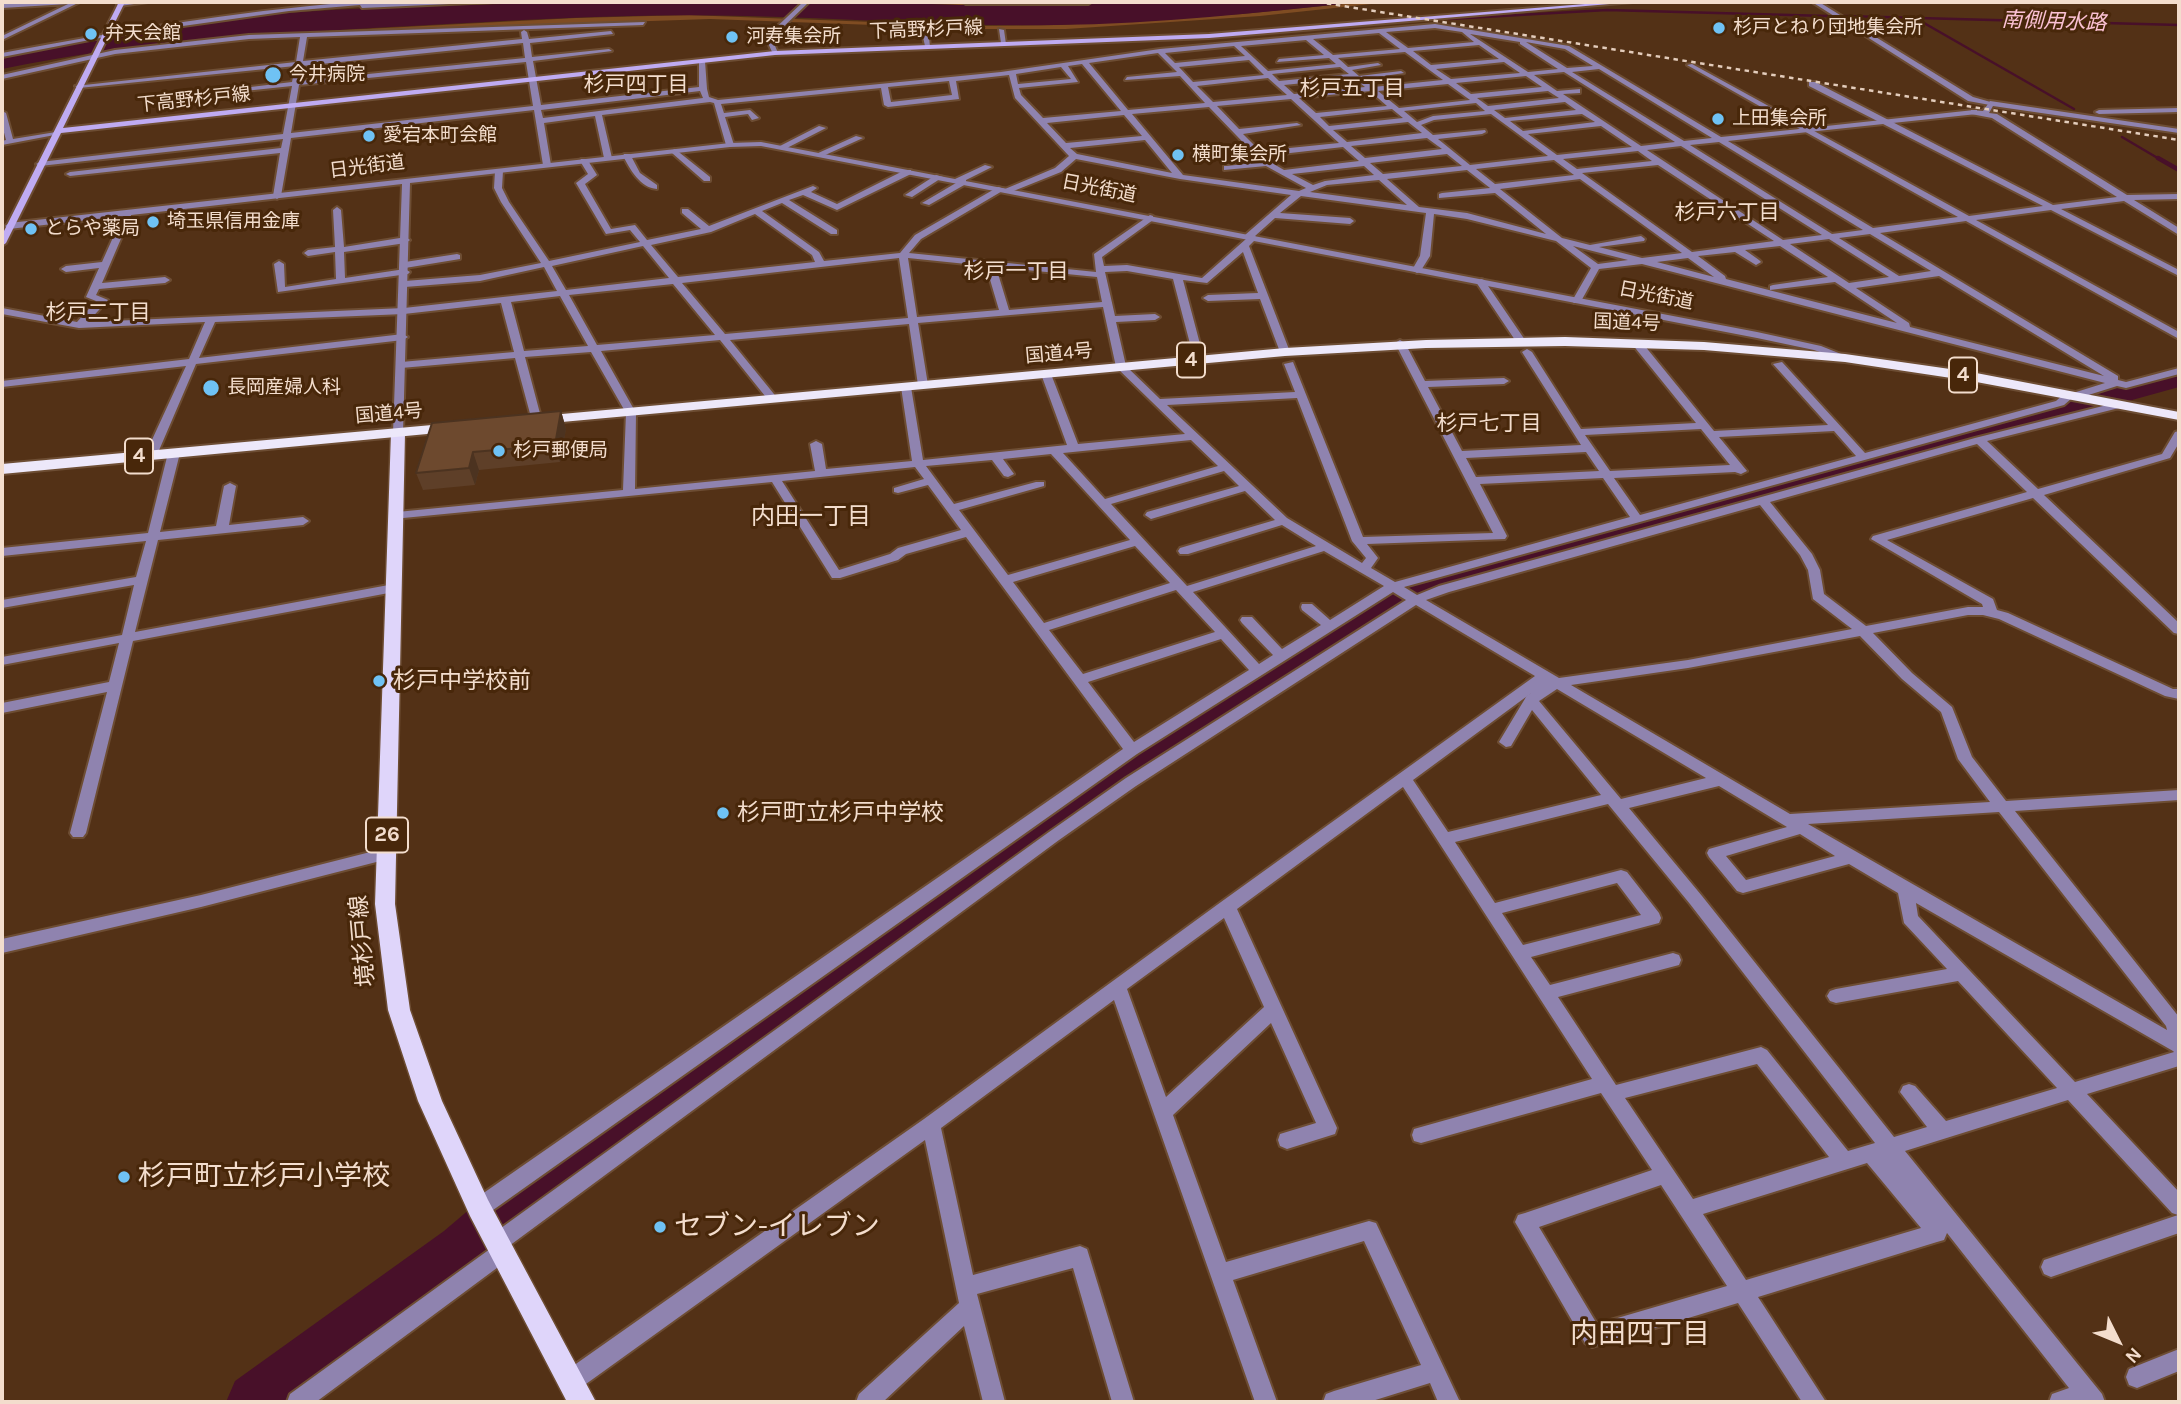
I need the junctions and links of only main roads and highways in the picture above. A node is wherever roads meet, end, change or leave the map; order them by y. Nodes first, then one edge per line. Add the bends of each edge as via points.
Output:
1 (1630, 2) edge
2 (121, 3) edge
3 (57, 132) junction
4 (5, 227) edge
5 (2, 243) edge
6 (1846, 358) joint
7 (2179, 416) edge
8 (530, 421) edge
9 (471, 426) edge
10 (398, 432) junction
11 (2, 469) edge
12 (576, 1392) edge

1 - 3 main road, 下高野杉戸線 via 1209,36 775,53
2 - 3 main road
3 - 4 main road
4 - 5 main road
6 - 7 highway, 日光街道 / 4
6 - 8 highway, 国道4号 / 4 via 1636,342 1523,346 1399,343 1287,358 1199,359
9 - 10 highway, 国道4号 / 4
10 - 11 highway, 国道4号 / 4
10 - 12 main road, 境杉戸線 / 26 via 386,854 387,931 399,1010 430,1101 491,1232

